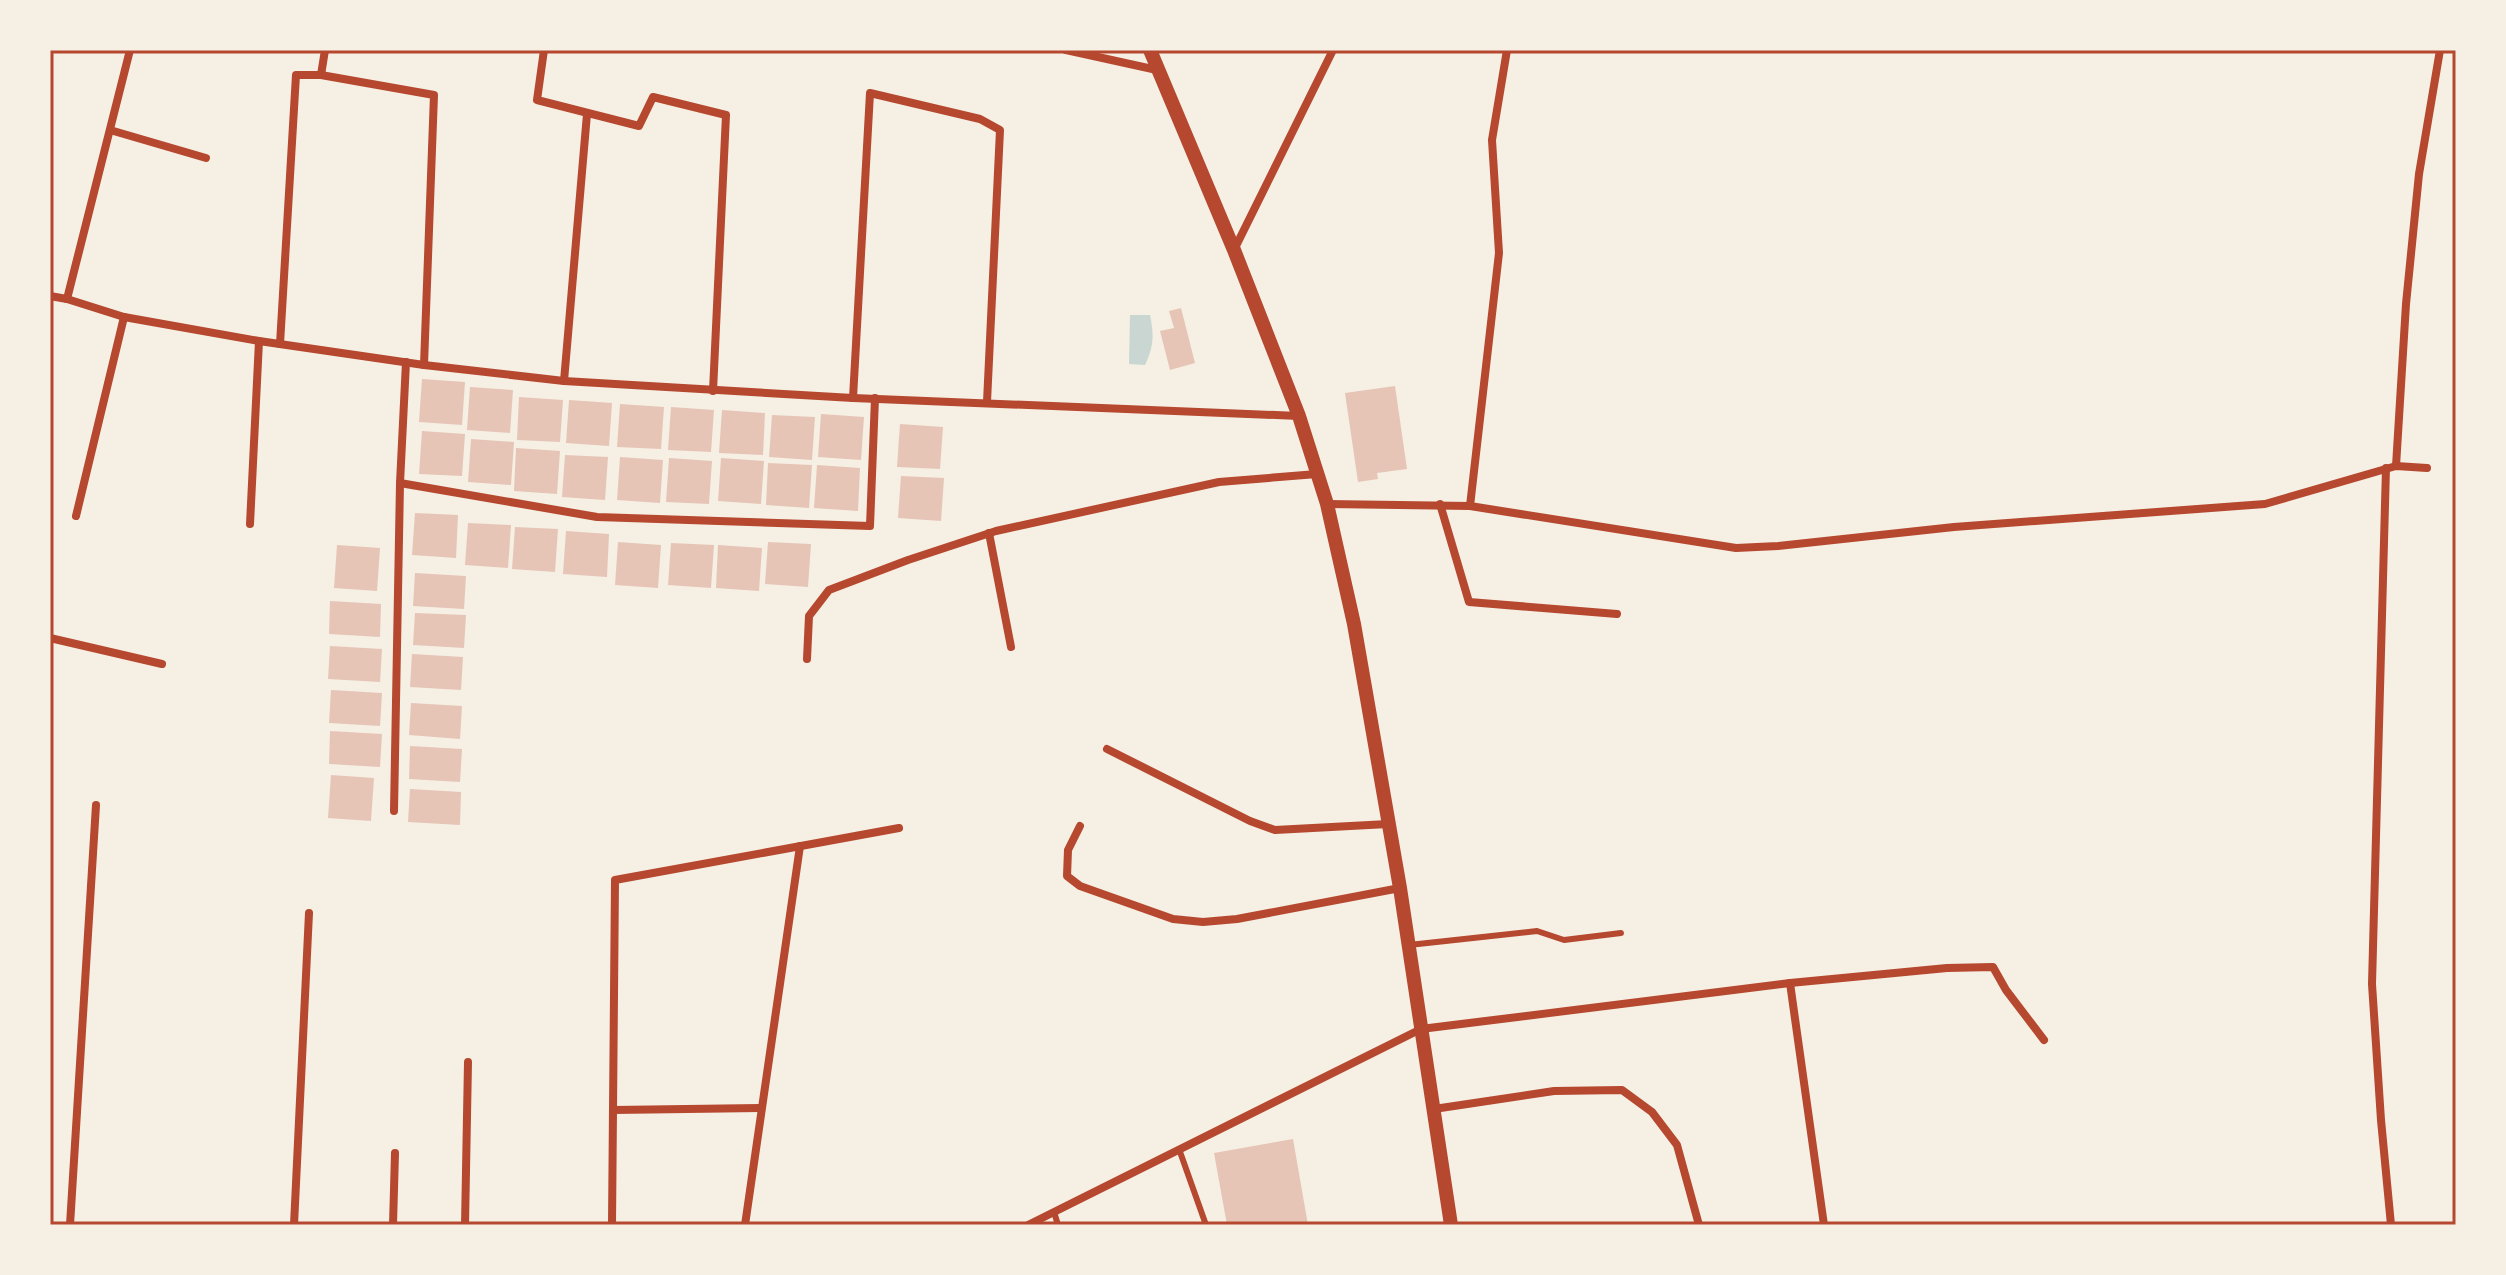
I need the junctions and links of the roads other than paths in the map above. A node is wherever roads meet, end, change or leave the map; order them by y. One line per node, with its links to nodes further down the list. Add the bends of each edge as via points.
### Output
1 (130, 50): 12 (street)
2 (325, 50): 10 (street)
3 (544, 50): 11 (street, via 537,100)
4 (1066, 50): 9 (street)
5 (1150, 50): 9 (street)
6 (1333, 50): 14 (street)
7 (1507, 50): 34 (street, via 1492,140 1499,253)
8 (2440, 50): 28 (street, via 2419,174)
9 (1157, 70): 14 (street)
10 (321, 75): 19 (street, via 296,75); 21 (street, via 434,95)
11 (587, 114): 22 (street); 23 (street, via 639,126 653,97 726,115)
12 (110, 130): 13 (street); 16 (street)
13 (206, 158)
14 (1234, 250): 27 (street)
15 (50, 296): 16 (street)
16 (67, 299): 17 (street)
17 (124, 317): 18 (street); 35 (street)
18 (259, 341): 19 (street); 36 (street)
19 (280, 344): 20 (street)
20 (406, 362): 21 (street); 31 (street)
21 (424, 365): 22 (street)
22 (564, 381): 23 (street)
23 (713, 391): 24 (street)
24 (853, 398): 25 (street); 26 (street, via 870,93 980,119 1000,130)
25 (875, 398): 26 (street); 31 (street, via 870,526 597,517)
26 (987, 402): 27 (street)
27 (1299, 416): 30 (street)
28 (2391, 467): 29 (street); 34 (street, via 2265,504 1736,548); 76 (street, via 2372,984)
29 (2427, 468)
30 (1317, 474): 32 (street); 37 (street, via 1219,482)
31 (400, 483): 45 (street)
32 (1327, 504): 33 (street); 46 (street, via 1354,624)
33 (1440, 504): 34 (street); 38 (street, via 1469,602)
34 (1470, 506)
35 (76, 516)
36 (250, 524)
37 (989, 533): 40 (street); 41 (street, via 829,590 809,616)
38 (1617, 614)
39 (50, 638): 42 (street)
40 (1011, 647)
41 (807, 659)
42 (162, 664)
43 (1107, 749): 46 (street, via 1275,830)
44 (96, 805): 64 (street)
45 (394, 811)
46 (1388, 824): 50 (street)
47 (1080, 826): 50 (street, via 1068,850 1067,876 1080,886 1173,919 1237,919)
48 (899, 828): 49 (street)
49 (800, 846): 58 (street); 60 (street, via 615,880)
50 (1400, 888): 53 (street)
51 (309, 913): 65 (street)
52 (1621, 933): 53 (lane, via 1564,940 1537,931)
53 (1409, 945): 55 (street)
54 (1790, 983): 55 (street); 56 (street, via 1993,967); 75 (street)
55 (1421, 1029): 59 (street); 61 (street)
56 (2044, 1040)
57 (468, 1062): 67 (street)
58 (760, 1108): 60 (street); 69 (street)
59 (1434, 1109): 73 (street); 74 (street, via 1554,1091 1622,1090 1652,1112 1677,1145)
60 (613, 1110): 68 (street)
61 (1179, 1149): 63 (street); 72 (lane)
62 (395, 1153): 66 (street)
63 (1054, 1212): 70 (street); 71 (lane)
64 (70, 1225)
65 (294, 1225)
66 (393, 1225)
67 (465, 1225)
68 (612, 1225)
69 (745, 1225)
70 (1028, 1225)
71 (1058, 1225)
72 (1206, 1225)
73 (1451, 1225)
74 (1699, 1225)
75 (1824, 1225)
76 (2391, 1225)

